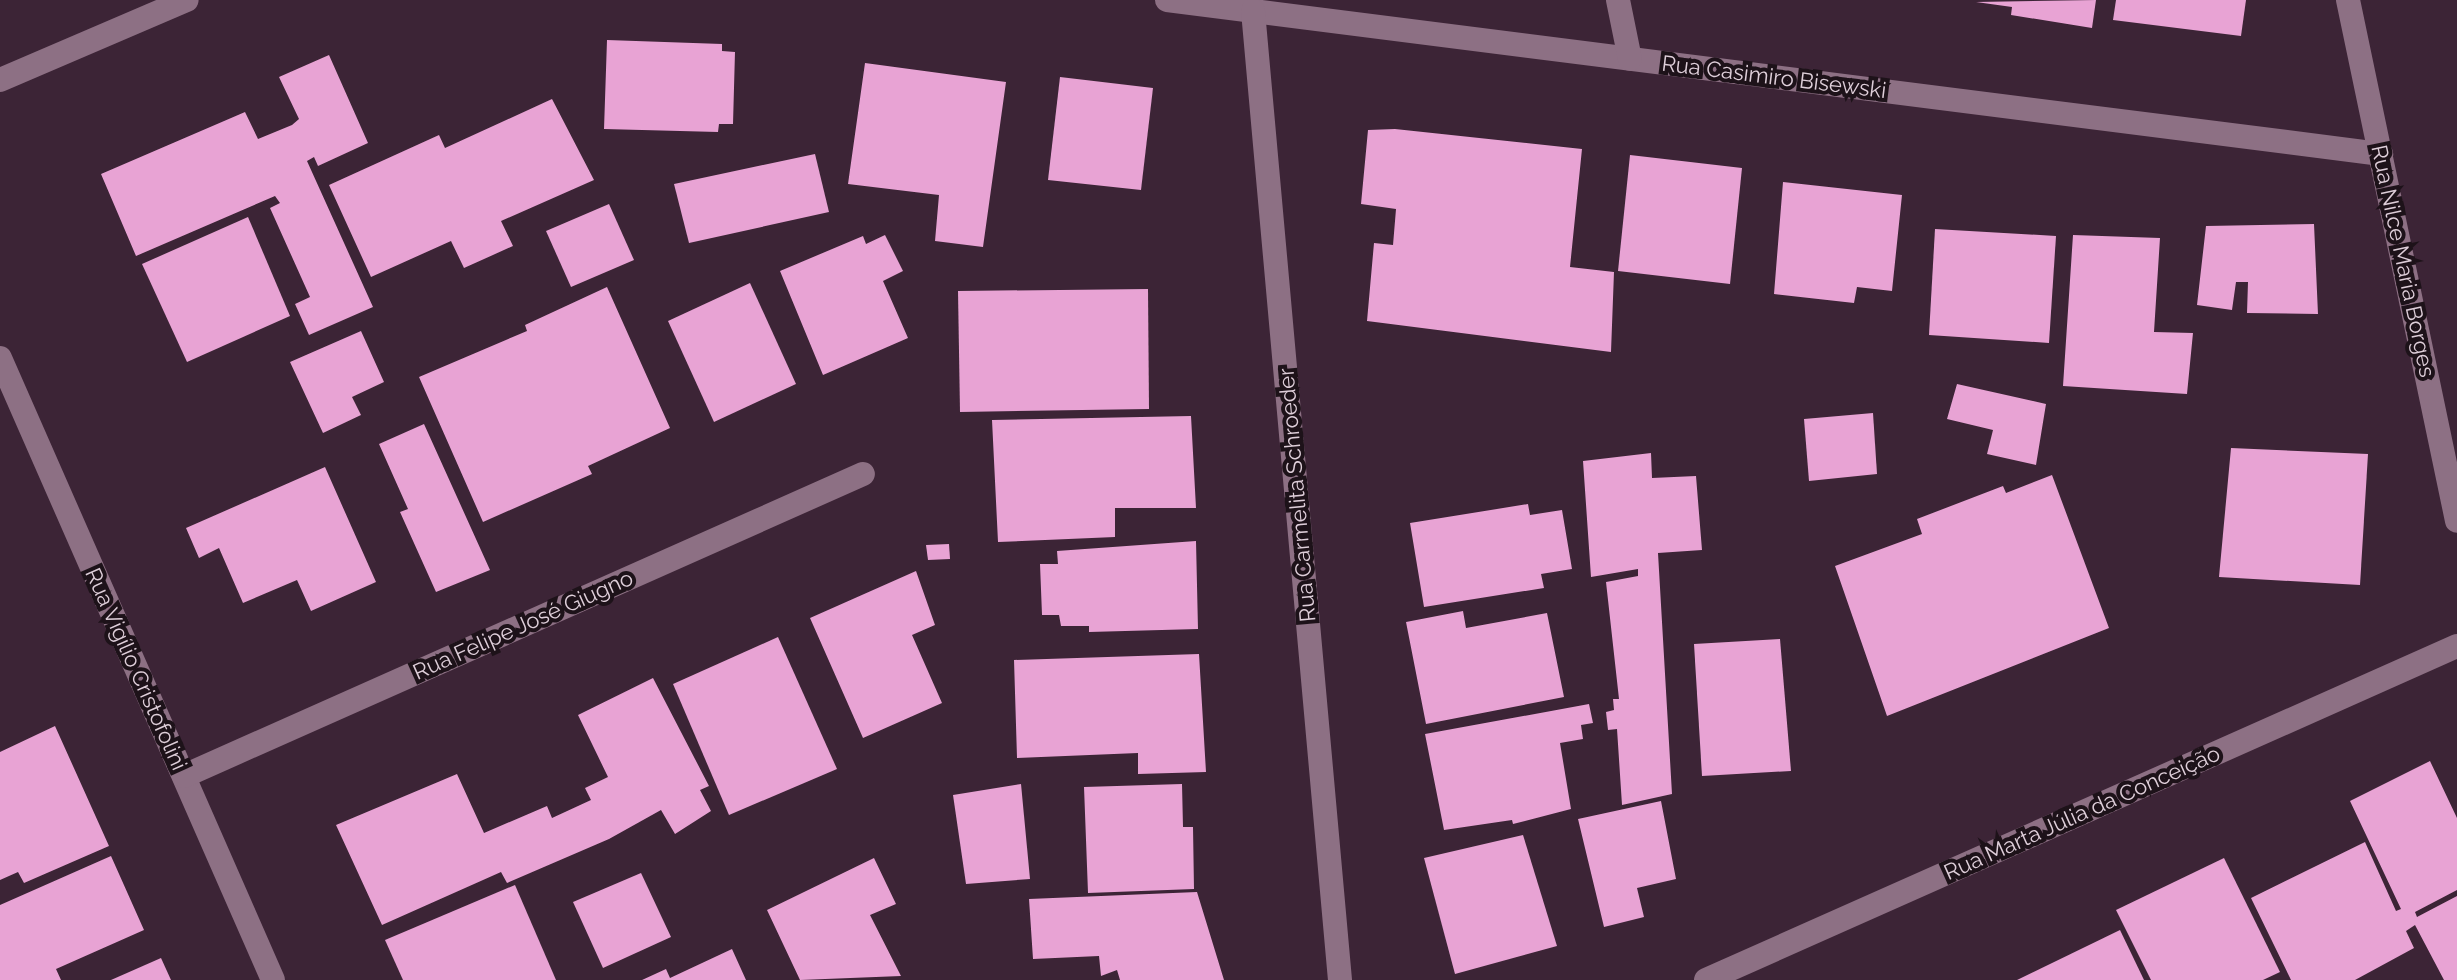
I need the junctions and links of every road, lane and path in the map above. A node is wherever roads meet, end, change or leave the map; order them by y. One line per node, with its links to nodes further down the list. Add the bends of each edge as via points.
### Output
1 (187, 0): 7 (street)
2 (1167, 0): 5 (street, Rua Casimiro Bisewski)
3 (1618, 0): 6 (street)
4 (2348, 0): 8 (street, Rua Nilce Maria Borges)
5 (1253, 11): 6 (street, Rua Casimiro Bisewski); 15 (street, Rua Carmelita Schroeder)
6 (1630, 59): 8 (street, Rua Casimiro Bisewski)
7 (0, 80)
8 (2381, 154): 11 (street, Rua Nilce Maria Borges)
9 (0, 358): 13 (street, Rua Vigílio Cristofolini)
10 (863, 474): 13 (street, Rua Felipe José Giugno)
11 (2457, 521)
12 (2457, 646): 16 (street, Rua Marta Júlia da Conceição)
13 (184, 776): 14 (street, Rua Vigílio Cristofolini)
14 (273, 980)
15 (1340, 980)
16 (1706, 980)

